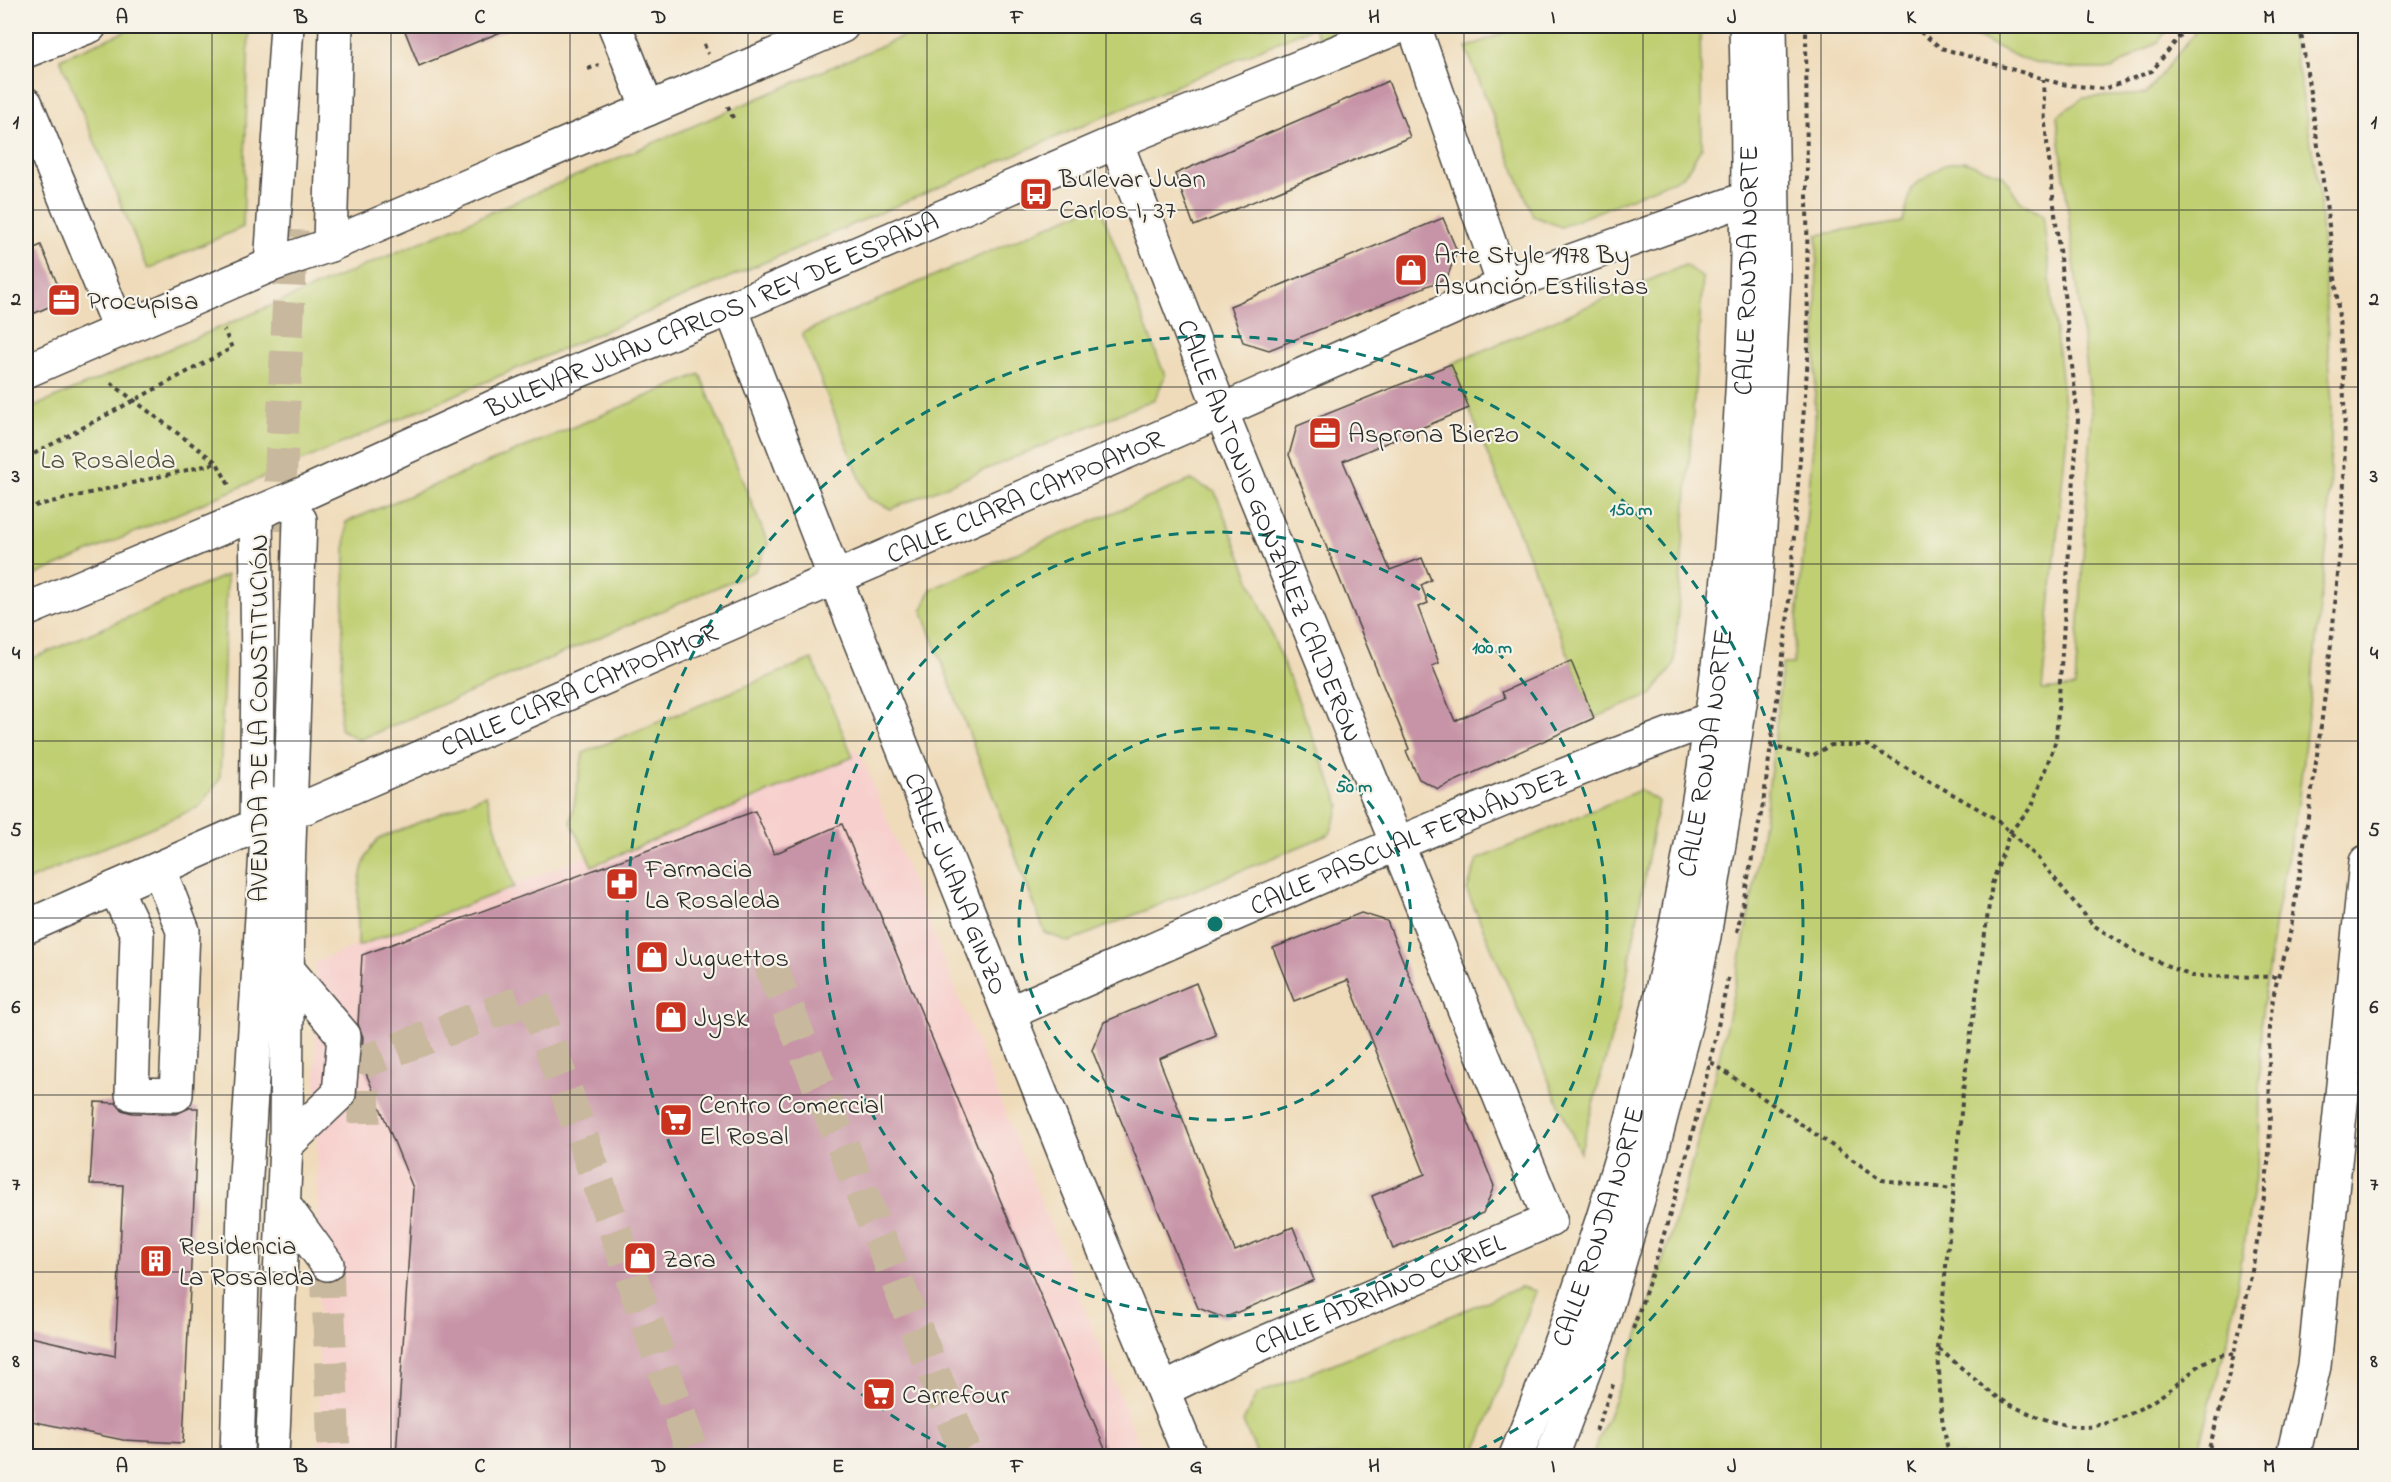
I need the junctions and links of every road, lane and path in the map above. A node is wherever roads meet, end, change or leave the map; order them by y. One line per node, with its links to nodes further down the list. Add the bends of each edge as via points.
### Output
1 (90, 26): 15 (street)
2 (287, 26): 22 (street)
3 (302, 26): 21 (street)
4 (317, 26): 21 (street)
5 (336, 26): 21 (street)
6 (615, 26): 18 (street)
7 (842, 26): 18 (street)
8 (1401, 26): 19 (street, BULEVAR JUAN CARLOS I REY DE ESPAÑA)
9 (1414, 26): 23 (street)
10 (1746, 26): 20 (street, CALLE RONDA NORTE)
11 (1770, 26): 67 (street, CALLE RONDA NORTE, via 1774,276 1764,477 1753,614 1725,813 1686,1021 1651,1155 1598,1334)
12 (1913, 26): 16 (path, via 1941,48)
13 (2188, 26): 16 (path, via 2152,71 2104,89)
14 (2301, 26): 51 (path, via 2328,217 2339,334 2343,500 2331,639 2310,801 2290,935)
15 (26, 51)
16 (2043, 79): 43 (path, via 2078,419 2056,740 2032,806)
17 (26, 104): 25 (street)
18 (648, 109): 21 (street)
19 (1116, 142): 24 (street, BULEVAR JUAN CARLOS I REY DE ESPAÑA); 30 (street, CALLE ANTONIO GONZÁLEZ CALDERÓN)
20 (1748, 198): 23 (street, CALLE CLARA CAMPOAMOR); 39 (street, CALLE RONDA NORTE, via 1738,476 1726,616)
21 (311, 232): 22 (street)
22 (271, 265): 25 (street)
23 (1504, 285): 30 (street, CALLE CLARA CAMPOAMOR)
24 (731, 308): 33 (street, BULEVAR JUAN CARLOS I REY DE ESPAÑA, via 520,395); 37 (street, CALLE JUANA GINZO)
25 (120, 330): 27 (street)
26 (224, 330): 29 (path, via 232,348)
27 (26, 371)
28 (111, 383): 29 (path)
29 (134, 400): 31 (path); 32 (path)
30 (1221, 411): 37 (street, CALLE CLARA CAMPOAMOR); 44 (street, CALLE ANTONIO GONZÁLEZ CALDERÓN)
31 (26, 458)
32 (217, 463): 34 (path); 35 (path)
33 (318, 486): 36 (street, BULEVAR JUAN CARLOS I REY DE ESPAÑA); 41 (street, AVENIDA DE LA CONSTITUCIÓN)
34 (230, 487)
35 (26, 508)
36 (278, 522): 38 (street, BULEVAR JUAN CARLOS I REY DE ESPAÑA); 42 (street, AVENIDA DE LA CONSTITUCIÓN, via 258,667); 48 (street, AVENIDA DE LA CONSTITUCIÓN)
37 (835, 578): 41 (street, CALLE CLARA CAMPOAMOR); 52 (street, CALLE JUANA GINZO)
38 (26, 610)
39 (1711, 719): 44 (street, CALLE PASCUAL FERNÁNDEZ); 58 (street, CALLE RONDA NORTE, via 1696,821 1660,1002 1623,1152)
40 (1770, 746): 43 (path, via 1812,756 1831,745 1867,745 1996,819)
41 (306, 807): 48 (street, AVENIDA DE LA CONSTITUCIÓN)
42 (255, 826): 45 (street); 48 (street, AVENIDA DE LA CONSTITUCIÓN)
43 (2010, 832): 51 (path, via 2036,856 2092,925 2136,952 2191,976); 55 (path, via 1992,884)
44 (1396, 846): 52 (street, CALLE PASCUAL FERNÁNDEZ); 57 (street, CALLE ANTONIO GONZÁLEZ CALDERÓN)
45 (159, 869): 47 (street); 47 (street, via 183,931 176,1095 132,1094 137,934)
46 (2365, 877): 70 (street, via 2314,1366)
47 (115, 888): 49 (street)
48 (274, 919): 50 (street, AVENIDA DE LA CONSTITUCIÓN); 63 (street, AVENIDA DE LA CONSTITUCIÓN, via 244,1208)
49 (26, 927)
50 (288, 970): 54 (street, AVENIDA DE LA CONSTITUCIÓN); 54 (street, via 344,1036 339,1094)
51 (2279, 977): 61 (path, via 2272,1004 2268,1170)
52 (1009, 1013): 62 (street, CALLE JUANA GINZO)
53 (1711, 1062): 55 (path, via 1881,1180)
54 (286, 1145): 56 (street, AVENIDA DE LA CONSTITUCIÓN)
55 (1953, 1190): 60 (path)
56 (284, 1205): 59 (street); 64 (street, AVENIDA DE LA CONSTITUCIÓN)
57 (1550, 1220): 58 (street); 62 (street, CALLE ADRIANO CURIEL, via 1228,1358)
58 (1590, 1252): 66 (street, CALLE RONDA NORTE, via 1546,1384)
59 (327, 1264)
60 (1938, 1348): 61 (path, via 1997,1396 2044,1419 2086,1427 2125,1416 2167,1393 2197,1367 2225,1352); 68 (path, via 1941,1412)
61 (2235, 1355): 69 (path)
62 (1163, 1390): 65 (street, CALLE JUANA GINZO)
63 (237, 1456)
64 (272, 1456)
65 (1190, 1456)
66 (1516, 1456)
67 (1552, 1456)
68 (1949, 1456)
69 (2207, 1456)
70 (2293, 1456)

